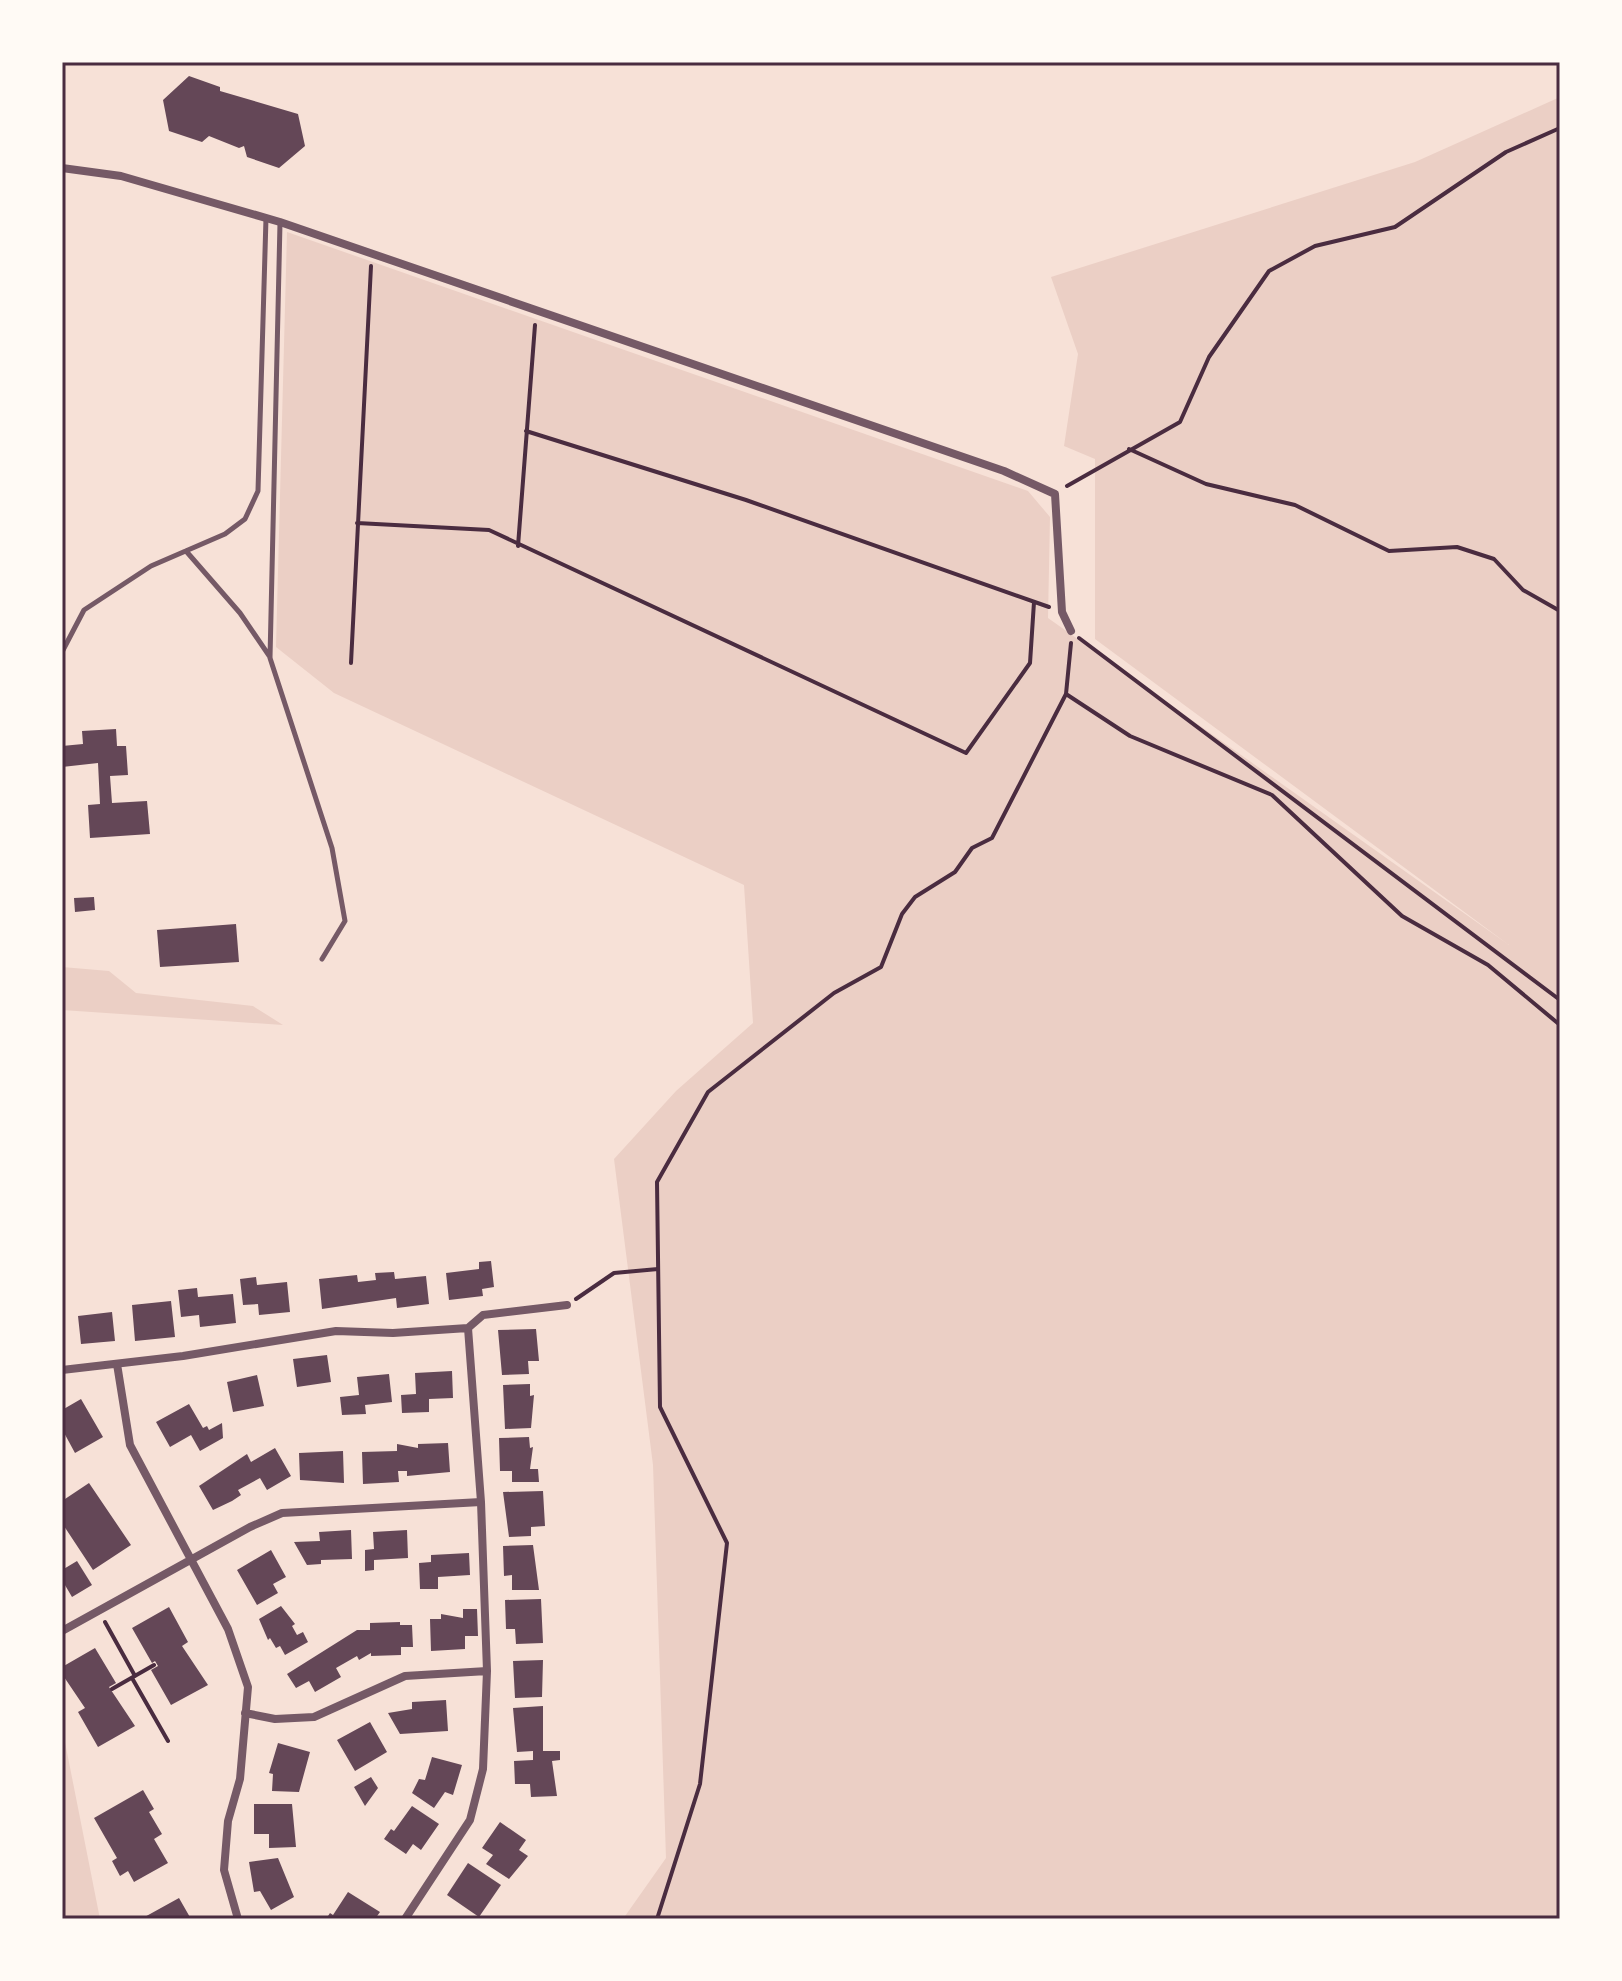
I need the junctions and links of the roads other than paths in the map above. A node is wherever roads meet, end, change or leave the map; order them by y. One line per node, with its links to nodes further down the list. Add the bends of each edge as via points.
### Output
1 (62, 168): 2 (street, via 121,176)
2 (266, 217): 3 (street); 4 (lane, via 258,491 245,519)
3 (280, 222): 5 (street, via 1004,471 1055,494 1062,612); 7 (lane)
4 (186, 551): 6 (lane, via 151,566 84,610); 7 (lane, via 240,613)
5 (1071, 631)
6 (62, 652)
7 (270, 658): 8 (lane, via 332,848 345,921)
8 (322, 959)
9 (567, 1305): 10 (street, via 483,1315)
10 (468, 1328): 11 (street, via 336,1331); 13 (street)
11 (117, 1364): 12 (street); 14 (street, via 130,1445)
12 (62, 1370)
13 (481, 1502): 14 (street, via 282,1513); 16 (street)
14 (190, 1560): 15 (street); 17 (street, via 228,1629 248,1687)
15 (62, 1631)
16 (487, 1671): 17 (street, via 405,1676 314,1717 275,1719); 19 (street, via 483,1769 470,1820)
17 (245, 1713): 18 (street, via 224,1870)
18 (238, 1919)
19 (405, 1919)

